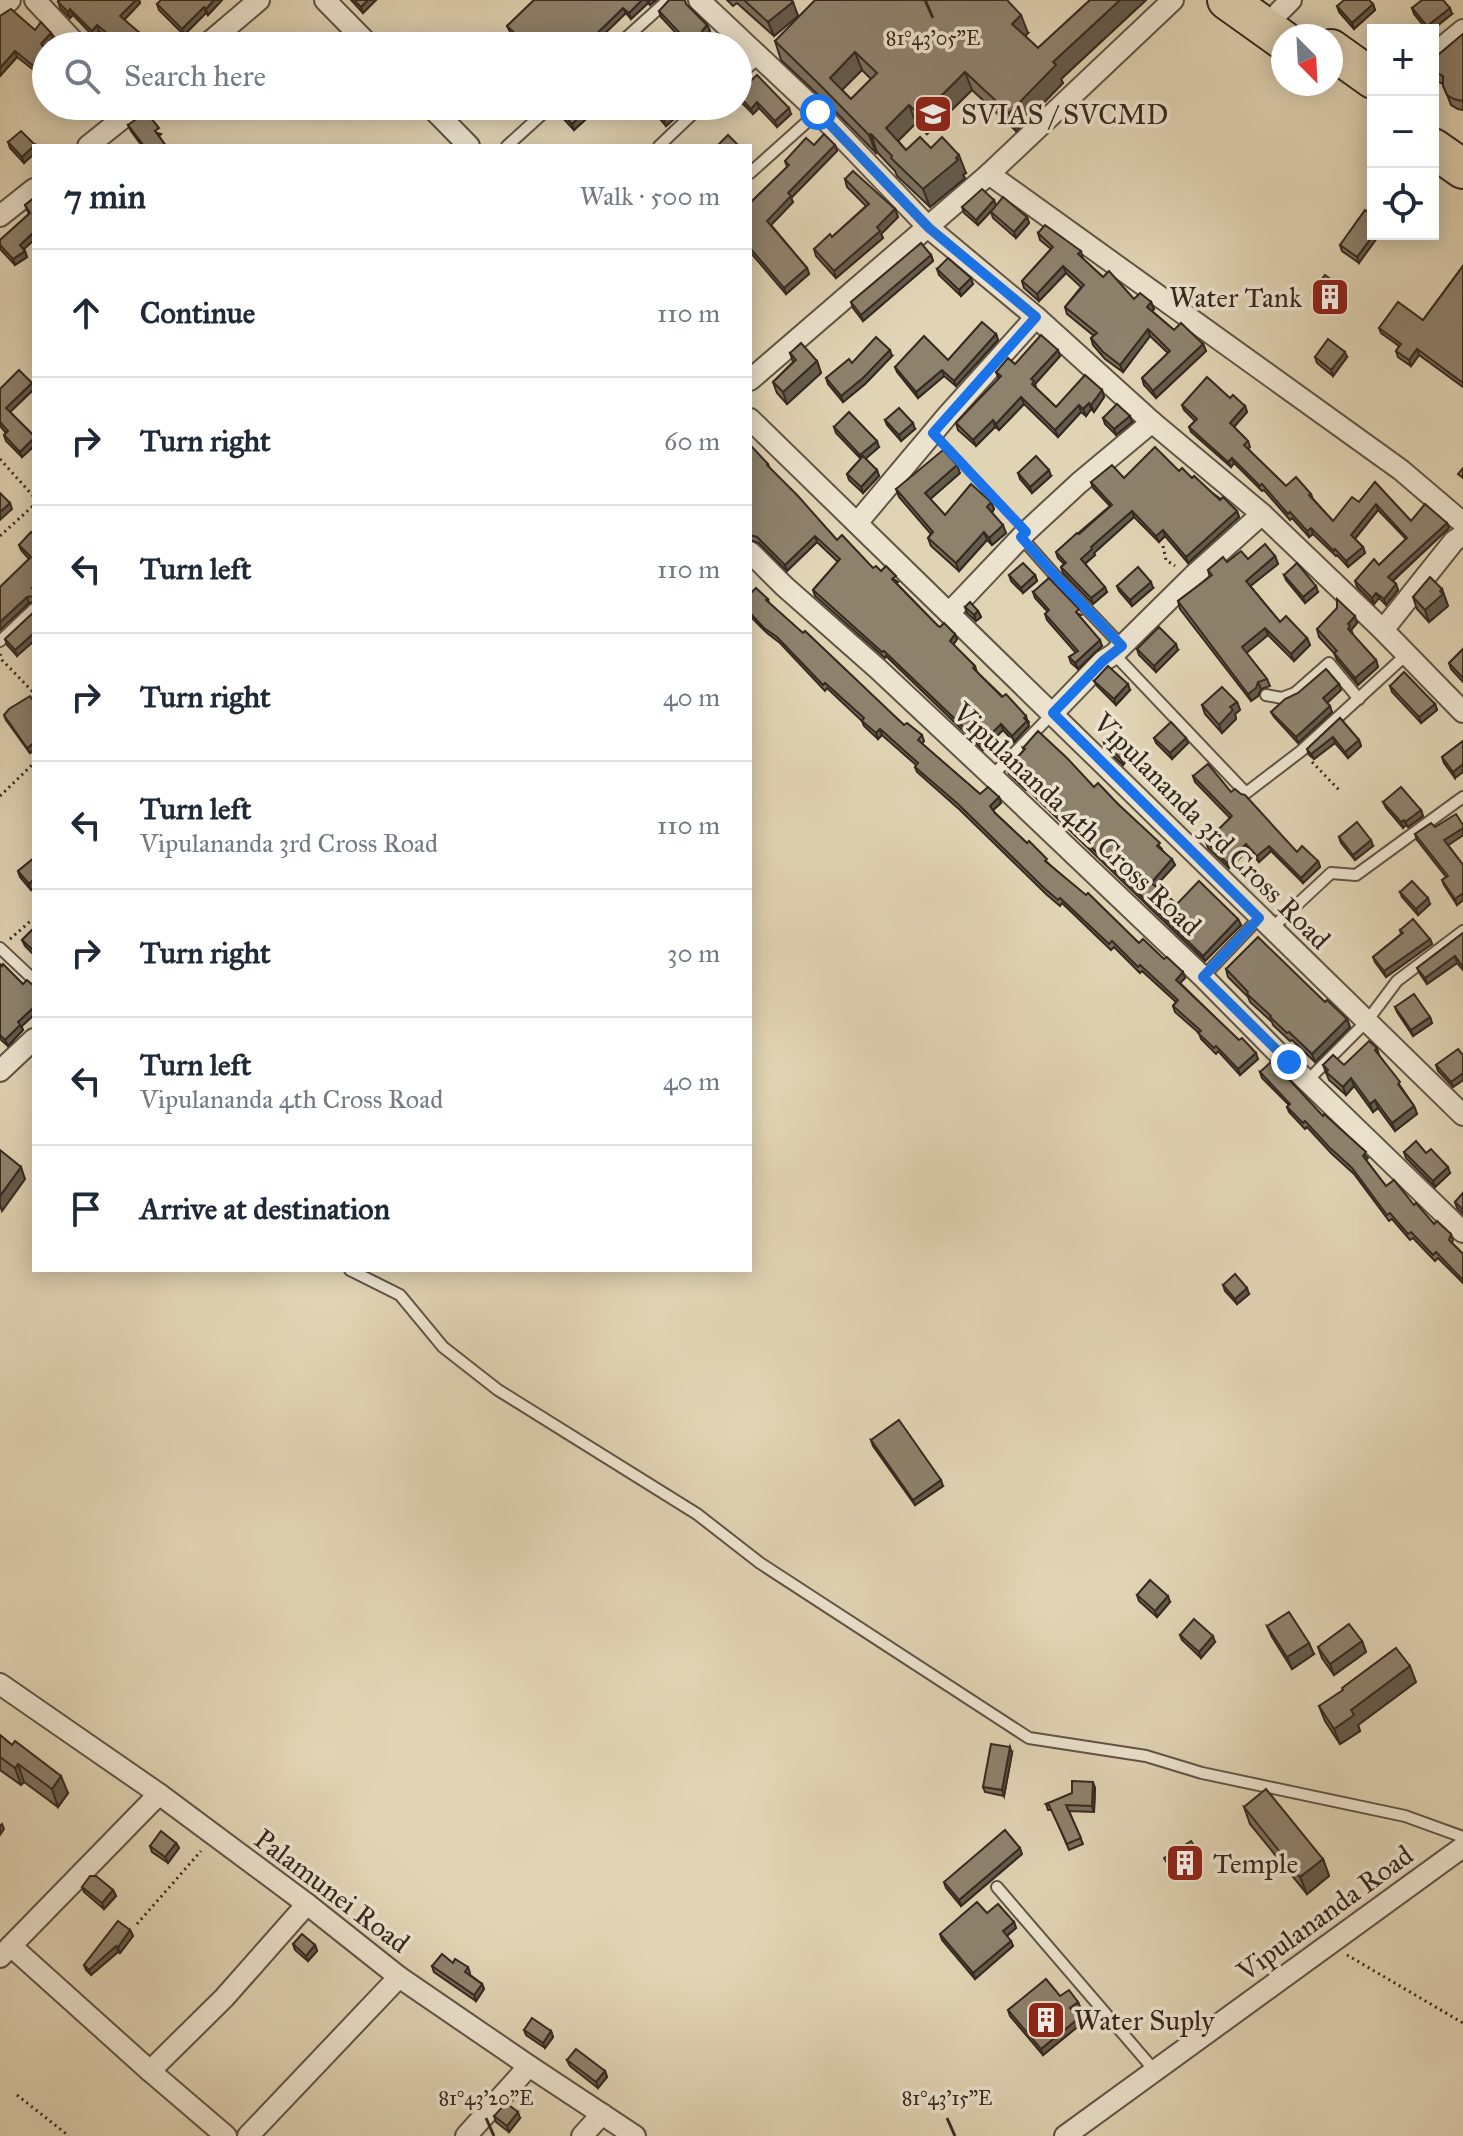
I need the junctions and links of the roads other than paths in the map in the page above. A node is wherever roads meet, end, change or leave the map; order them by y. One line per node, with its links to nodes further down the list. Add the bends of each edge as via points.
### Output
1 (10, 0): 9 (street)
2 (35, 0): 12 (street)
3 (325, 0): 14 (street)
4 (668, 0): 15 (lane)
5 (699, 0): 16 (street)
6 (1173, 0): 39 (street)
7 (1227, 0): 10 (highway)
8 (249, 2): 13 (street)
9 (0, 10)
10 (1279, 13)
11 (1463, 30): 18 (street)
12 (65, 32)
13 (219, 32)
14 (356, 32)
15 (633, 32)
16 (733, 32)
17 (752, 50): 19 (street)
18 (1439, 50)
19 (760, 57): 21 (lane); 25 (street)
20 (1343, 58): 22 (highway)
21 (752, 64)
22 (1367, 75)
23 (1343, 84): 24 (highway)
24 (1367, 101)
25 (818, 112): 38 (lane); 42 (street)
26 (119, 120): 32 (street)
27 (444, 120): 33 (street)
28 (536, 120): 34 (lane)
29 (686, 120): 35 (lane)
30 (1439, 125): 31 (highway)
31 (1463, 142)
32 (90, 144)
33 (467, 144)
34 (509, 144)
35 (661, 144)
36 (1439, 152): 37 (highway)
37 (1463, 169)
38 (752, 171)
39 (989, 174): 42 (street); 49 (street, via 1401,470)
40 (32, 190): 41 (street)
41 (4, 205)
42 (929, 228): 43 (street); 44 (street)
43 (1036, 317): 46 (street); 48 (street)
44 (752, 378)
45 (752, 421): 48 (street, Vipulananda 3rd Cross Road)
46 (1152, 422): 47 (street); 50 (street)
47 (1262, 514): 55 (street); 57 (street)
48 (857, 523): 54 (street, Vipulananda 3rd Cross Road)
49 (1463, 523)
50 (1024, 534): 54 (street); 57 (lane)
51 (1463, 535): 55 (street)
52 (752, 554): 63 (street, Vipulananda 4th Cross Road)
53 (32, 611): 56 (lane)
54 (949, 613): 62 (street, Vipulananda 3rd Cross Road)
55 (1383, 630): 58 (street)
56 (0, 641)
57 (1118, 650): 60 (lane, via 1246,793); 62 (street)
58 (1407, 654): 60 (lane); 61 (street)
59 (1266, 695): 60 (lane, via 1282,698 1295,693 1329,663)
60 (1359, 699)
61 (1463, 712)
62 (1053, 713): 63 (lane); 65 (street, Vipulananda 3rd Cross Road)
63 (992, 776): 68 (street, Vipulananda 4th Cross Road)
64 (1463, 797): 65 (lane, via 1356,875 1331,873)
65 (1265, 924): 68 (lane); 70 (street, Vipulananda 3rd Cross Road)
66 (1463, 931): 70 (lane, via 1397,981)
67 (0, 948): 69 (lane)
68 (1203, 977): 73 (street, Vipulananda 4th Cross Road)
69 (32, 978)
70 (1367, 1021): 73 (lane); 74 (street, Vipulananda 3rd Cross Road)
71 (32, 1041): 72 (street)
72 (0, 1071)
73 (1308, 1080): 75 (street, Vipulananda 4th Cross Road)
74 (1462, 1113)
75 (1463, 1232)
76 (354, 1272): 79 (lane, via 400,1295 443,1347 498,1390 697,1514 760,1563 1029,1738 1146,1756 1405,1816)
77 (0, 1684): 78 (street, Palamunei Road)
78 (159, 1794): 82 (street, Palamunei Road); 83 (street)
79 (1463, 1837)
80 (1463, 1847): 87 (street, Vipulananda Road)
81 (997, 1887): 87 (lane)
82 (307, 1904): 84 (street, Palamunei Road); 86 (street)
83 (5, 1951): 86 (street)
84 (399, 1977): 85 (street, Palamunei Road); 90 (street)
85 (529, 2066): 88 (street, Palamunei Road); 91 (street)
86 (150, 2071): 89 (street)
87 (1155, 2071): 94 (street, Vipulananda Road)
88 (602, 2114): 92 (street); 93 (street, Palamunei Road)
89 (226, 2136)
90 (248, 2136)
91 (466, 2136)
92 (582, 2136)
93 (635, 2136)
94 (1065, 2136)

